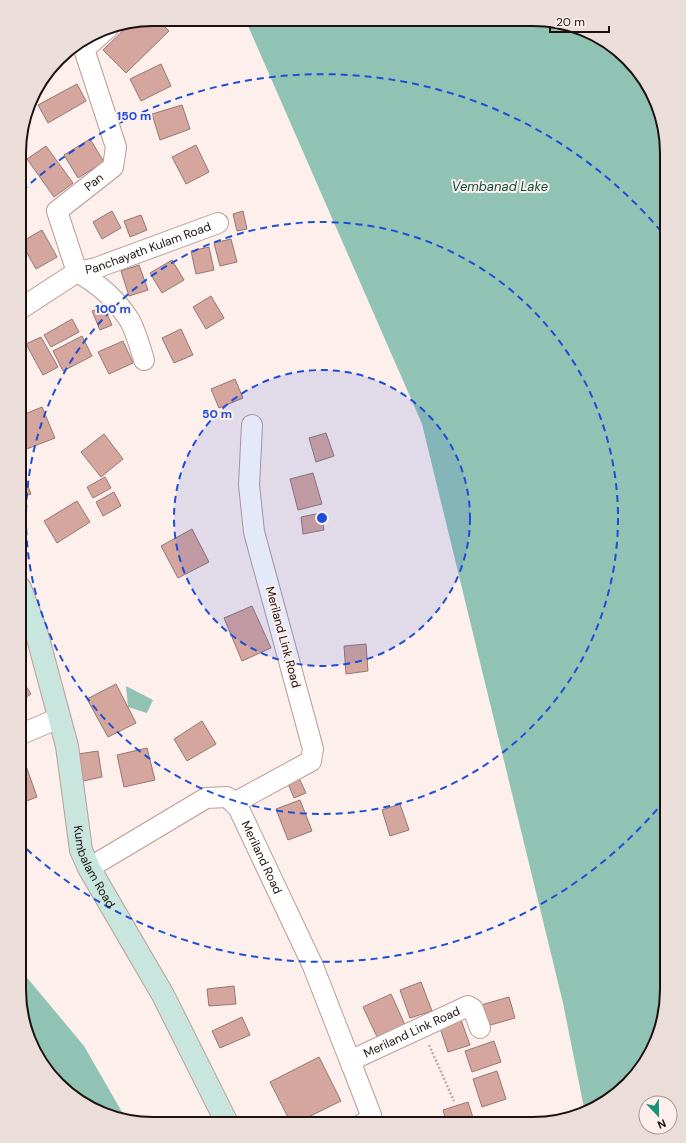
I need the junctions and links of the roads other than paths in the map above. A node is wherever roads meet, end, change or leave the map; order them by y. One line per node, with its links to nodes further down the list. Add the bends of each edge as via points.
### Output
1 (95, 40): 3 (street, Pan, via 84,50 116,147 113,167 57,211)
2 (218, 223): 3 (street, Panchayath Kulam Road, via 96,268)
3 (78, 272): 4 (street); 5 (street, via 93,281 114,300 130,322)
4 (26, 305)
5 (144, 360)
6 (252, 425): 10 (street, Meriland Link Road, via 249,485 254,532 313,749 311,761)
7 (26, 604): 8 (main road, Kumbalam Road, via 36,631)
8 (59, 718): 9 (street); 11 (main road, Kumbalam Road, via 67,746 81,850)
9 (26, 732)
10 (234, 803): 11 (street, via 227,796 206,798); 13 (street, Meriland Road, via 314,966)
11 (89, 868): 14 (main road, Kumbalam Road, via 163,995)
12 (480, 1028): 13 (street, Meriland Link Road, via 473,1009 468,1006 356,1058)
13 (352, 1066): 15 (street, Meriland Link Road, via 371,1115)
14 (224, 1117)
15 (370, 1117)

